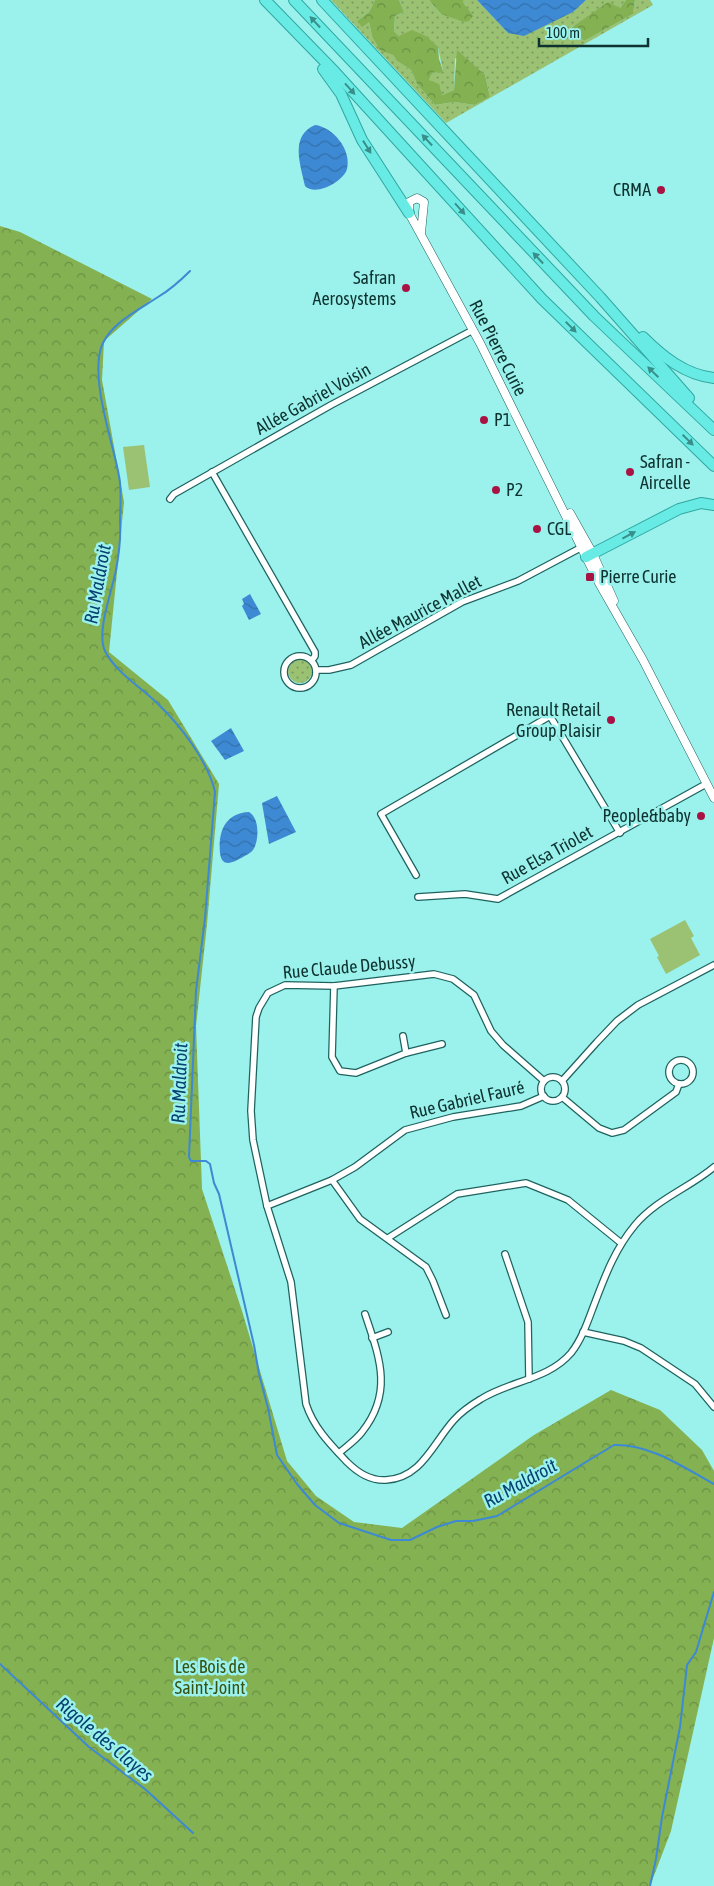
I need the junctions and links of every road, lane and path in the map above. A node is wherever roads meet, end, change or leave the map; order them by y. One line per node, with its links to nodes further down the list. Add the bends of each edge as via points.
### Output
1 (266, 0): 4 (highway)
2 (294, 0): 11 (highway, one-way to 2, via 594,316)
3 (323, 1): 7 (highway)
4 (308, 45): 5 (highway, one-way to 5, via 313,58 341,94 362,140); 12 (highway, one-way to 12, via 542,298)
5 (409, 213): 6 (street, Rue Pierre Curie); 6 (street, via 409,202 413,199 424,202)
6 (421, 233): 8 (street, Rue Pierre Curie)
7 (600, 297): 9 (highway, via 668,360 683,369); 10 (highway)
8 (473, 330): 13 (street, Allée Gabriel Voisin); 16 (street, Rue Pierre Curie)
9 (714, 378)
10 (714, 423)
11 (714, 430)
12 (714, 466)
13 (212, 472): 14 (street, Allée Gabriel Voisin); 17 (street, via 315,652)
14 (170, 499)
15 (714, 505): 16 (highway, one-way to 15, via 679,509 700,503)
16 (587, 551): 18 (street, Allée Maurice Mallet, via 462,602 350,665); 19 (street, Rue Pierre Curie, via 599,583)
17 (312, 660): 18 (street); 18 (street, via 303,656 291,658 285,668 286,679 297,687 306,686 314,680)
18 (316, 670)
19 (706, 784): 20 (street, Rue Pierre Curie); 21 (street, Rue Elsa Triolet)
20 (714, 798)
21 (620, 832): 22 (street, via 550,716 381,814); 23 (street, Rue Elsa Triolet, via 498,899 465,894)
22 (416, 875)
23 (418, 897)
24 (714, 965): 30 (street, via 638,1005 610,1028)
25 (334, 986): 28 (street, via 332,1057 340,1070 356,1073); 29 (street, Rue Claude Debussy, via 434,974 453,979 474,995 491,1030 503,1045); 36 (street, Rue Claude Debussy, via 285,985 268,993 258,1008 253,1140)
26 (403, 1036): 28 (street)
27 (442, 1044): 28 (street)
28 (406, 1053)
29 (544, 1081): 30 (street, via 551,1077); 32 (street, via 541,1090)
30 (562, 1082): 33 (street, via 565,1091)
31 (679, 1084): 31 (street, via 690,1080 693,1072 684,1060 676,1061 669,1070 670,1077); 33 (street, via 676,1092 624,1130 612,1133 599,1128)
32 (544, 1096): 33 (street, via 553,1101); 35 (street, Rue Gabriel Fauré, via 521,1106 453,1117 406,1130 355,1168)
33 (562, 1097)
34 (713, 1170): 38 (street, Rue Claude Debussy, via 658,1203)
35 (332, 1180): 36 (street, Rue Gabriel Fauré); 37 (street, via 360,1219)
36 (267, 1206): 47 (street, Rue Claude Debussy, via 291,1282 306,1404 319,1431)
37 (388, 1238): 38 (street, via 457,1194 526,1183 568,1200); 41 (street, via 426,1268)
38 (621, 1242): 43 (street, Rue Claude Debussy)
39 (505, 1254): 45 (street, via 528,1322)
40 (365, 1314): 44 (street)
41 (446, 1315)
42 (388, 1332): 44 (street)
43 (583, 1332): 45 (street, Rue Claude Debussy, via 570,1353 556,1367); 46 (street, via 641,1348 695,1384)
44 (372, 1338): 47 (street, via 379,1356 381,1392 362,1432)
45 (529, 1379): 47 (street, Rue Claude Debussy, via 484,1397 461,1412 418,1468 398,1479 378,1480 357,1472)
46 (714, 1407)
47 (339, 1453)

